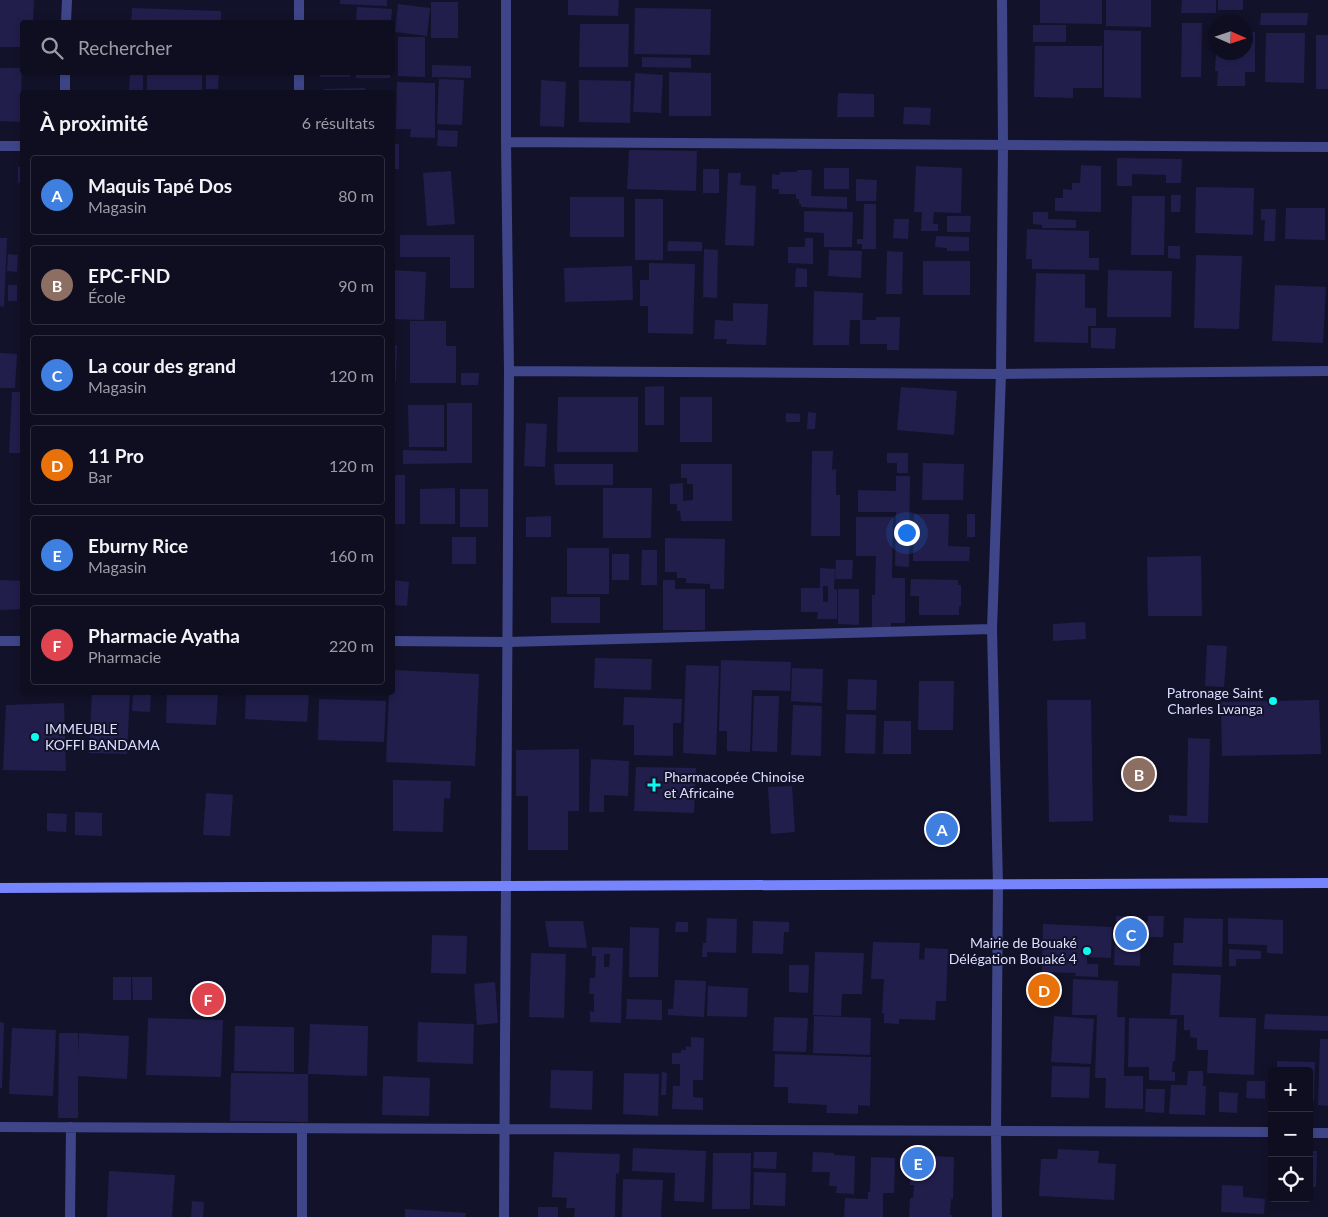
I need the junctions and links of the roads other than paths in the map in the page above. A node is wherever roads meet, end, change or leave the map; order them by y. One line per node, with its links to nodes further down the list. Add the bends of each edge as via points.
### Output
1 (67, 0): 5 (street)
2 (299, 0): 6 (street)
3 (506, 0): 11 (street)
4 (1002, 0): 12 (street)
5 (66, 20)
6 (299, 20)
7 (65, 75): 9 (street)
8 (299, 75): 10 (street)
9 (65, 90)
10 (299, 90)
11 (506, 142): 12 (street); 16 (street)
12 (1003, 145): 15 (street); 18 (street)
13 (0, 146): 14 (street)
14 (20, 146)
15 (1328, 147)
16 (509, 371): 18 (street); 23 (street)
17 (1328, 371): 18 (street)
18 (1001, 374): 19 (street)
19 (992, 629): 23 (street); 25 (street)
20 (0, 641): 21 (street)
21 (20, 641)
22 (395, 641): 23 (street)
23 (507, 642): 26 (street)
24 (1328, 883): 25 (street)
25 (998, 885): 26 (street); 32 (street)
26 (506, 887): 27 (street); 31 (street)
27 (0, 888)
28 (0, 1127): 29 (street)
29 (71, 1127): 30 (street); 36 (street)
30 (302, 1128): 31 (street); 37 (street)
31 (504, 1129): 32 (street); 38 (street)
32 (996, 1131): 33 (street); 39 (street)
33 (1268, 1132)
34 (1313, 1133): 35 (street)
35 (1328, 1133)
36 (70, 1217)
37 (302, 1217)
38 (504, 1217)
39 (997, 1217)

